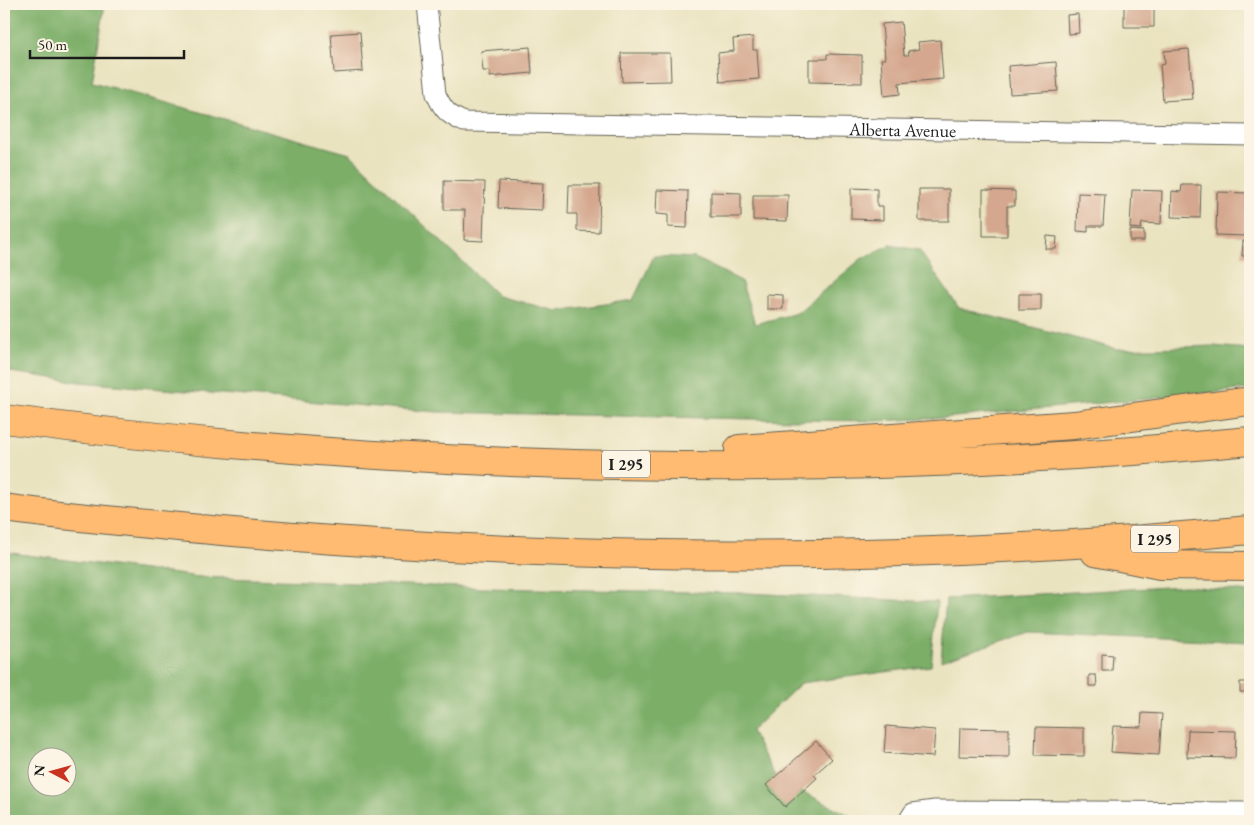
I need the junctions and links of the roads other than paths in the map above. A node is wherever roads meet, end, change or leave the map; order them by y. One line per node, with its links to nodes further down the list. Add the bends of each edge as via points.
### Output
1 (427, 4): 2 (street, Alberta Avenue, via 436,94 441,107 464,122)
2 (1250, 135)
3 (1250, 401): 6 (highway, via 1074,425)
4 (4, 418): 6 (highway, I 295, via 247,445)
5 (1250, 441): 6 (highway, I 295, via 1138,451 876,464)
6 (547, 463)
7 (4, 508): 9 (highway, I 295, via 132,523 393,545 619,554 860,553)
8 (1250, 530): 9 (highway, I 295)
9 (1059, 544): 10 (highway, via 1160,565)
10 (1250, 566)
11 (1250, 812): 12 (street, via 935,810 913,813)
12 (908, 821)

